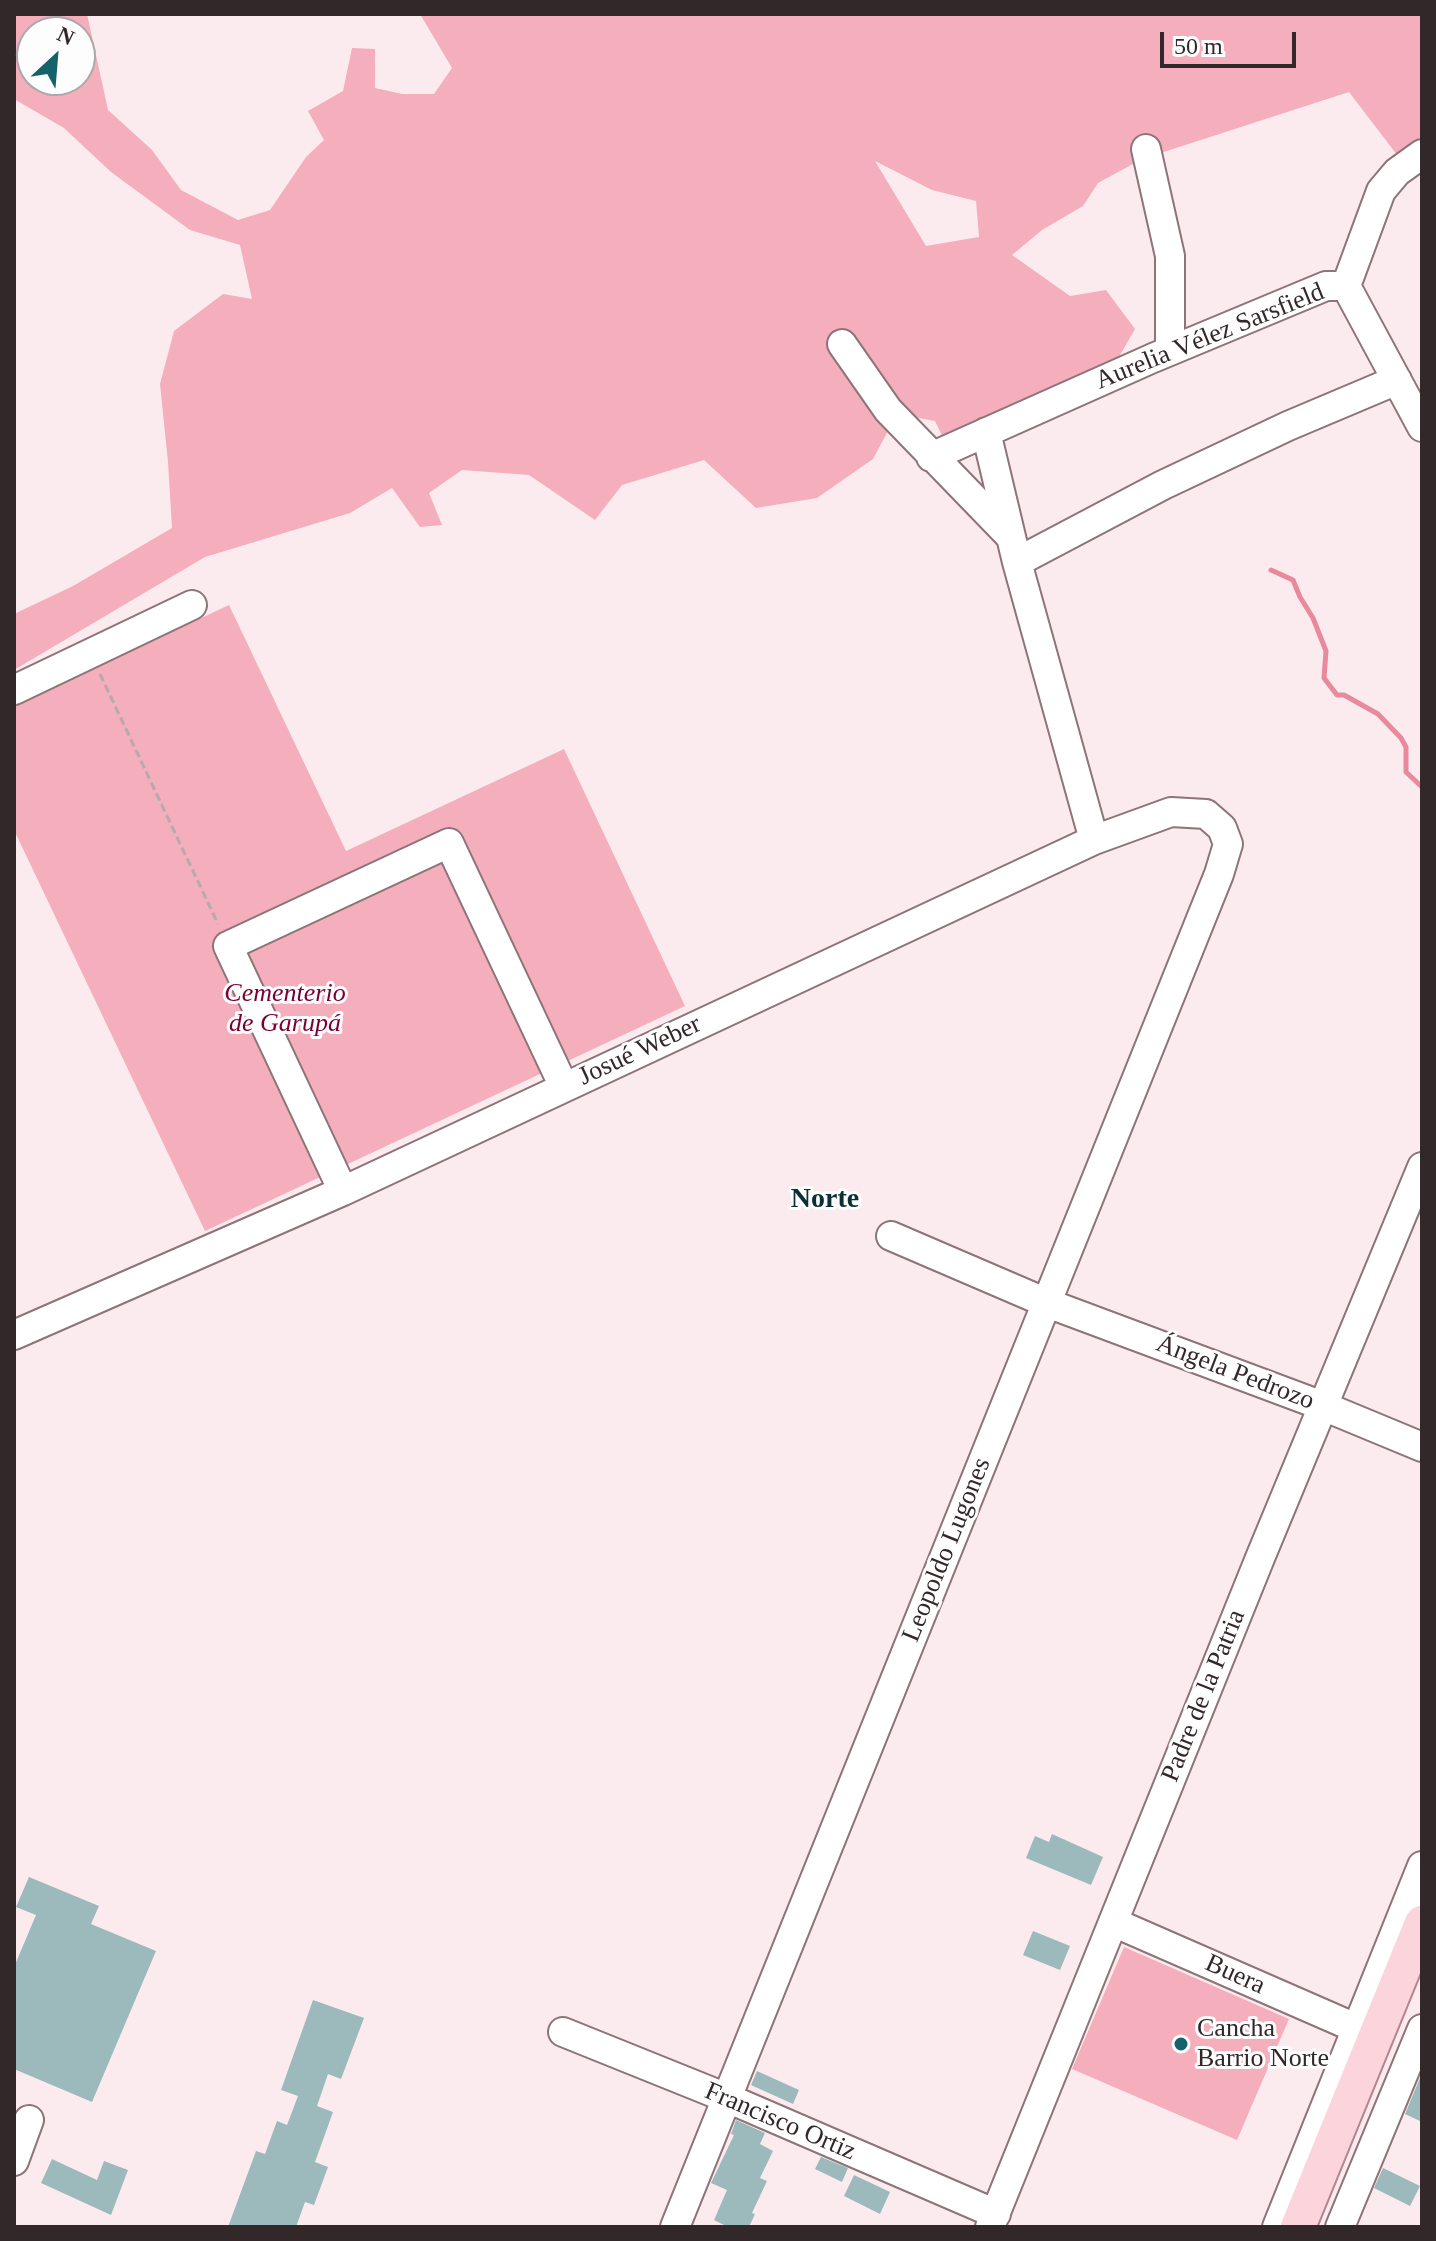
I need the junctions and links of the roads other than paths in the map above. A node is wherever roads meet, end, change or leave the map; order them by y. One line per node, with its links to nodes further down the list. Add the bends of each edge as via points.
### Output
1 (1146, 149): 5 (street, via 1170,256)
2 (1422, 154): 3 (street, Aurelia Vélez Sarsfield, via 1381,191)
3 (1346, 286): 5 (street, Aurelia Vélez Sarsfield, via 1326,286); 6 (street)
4 (842, 344): 9 (street, via 888,410)
5 (1170, 350): 8 (street, Aurelia Vélez Sarsfield)
6 (1397, 380): 7 (street); 10 (street)
7 (1422, 427)
8 (986, 432): 9 (street, Aurelia Vélez Sarsfield); 10 (street)
9 (931, 457): 10 (street)
10 (1014, 549): 13 (street)
11 (192, 605): 12 (street)
12 (14, 690)
13 (1094, 840): 14 (street, Josué Weber, via 1171,812 1206,814 1222,828 1228,844); 15 (street, Josué Weber)
14 (1219, 874): 19 (street, Leopoldo Lugones)
15 (564, 1087): 17 (street, Josué Weber); 17 (street, via 449,843 228,946)
16 (1422, 1167): 21 (street, Padre de la Patria)
17 (343, 1191): 20 (street, Josué Weber)
18 (891, 1236): 19 (street, Ángela Pedrozo)
19 (1047, 1303): 21 (street, Ángela Pedrozo); 30 (street, Leopoldo Lugones)
20 (14, 1335)
21 (1323, 1406): 22 (street, Ángela Pedrozo); 24 (street, Padre de la Patria)
22 (1422, 1447)
23 (1422, 1866): 27 (street)
24 (1113, 1922): 27 (street, Buera); 33 (street, Padre de la Patria)
25 (1422, 1923): 36 (main road)
26 (1422, 1980): 37 (main road)
27 (1358, 2029): 35 (street)
28 (1422, 2029): 38 (street)
29 (563, 2032): 30 (street, Francisco Ortiz)
30 (727, 2098): 33 (street, Francisco Ortiz); 34 (street, Leopoldo Lugones)
31 (29, 2120): 32 (street)
32 (14, 2161)
33 (993, 2220)
34 (675, 2227)
35 (1277, 2227)
36 (1298, 2227)
37 (1319, 2227)
38 (1340, 2227)

